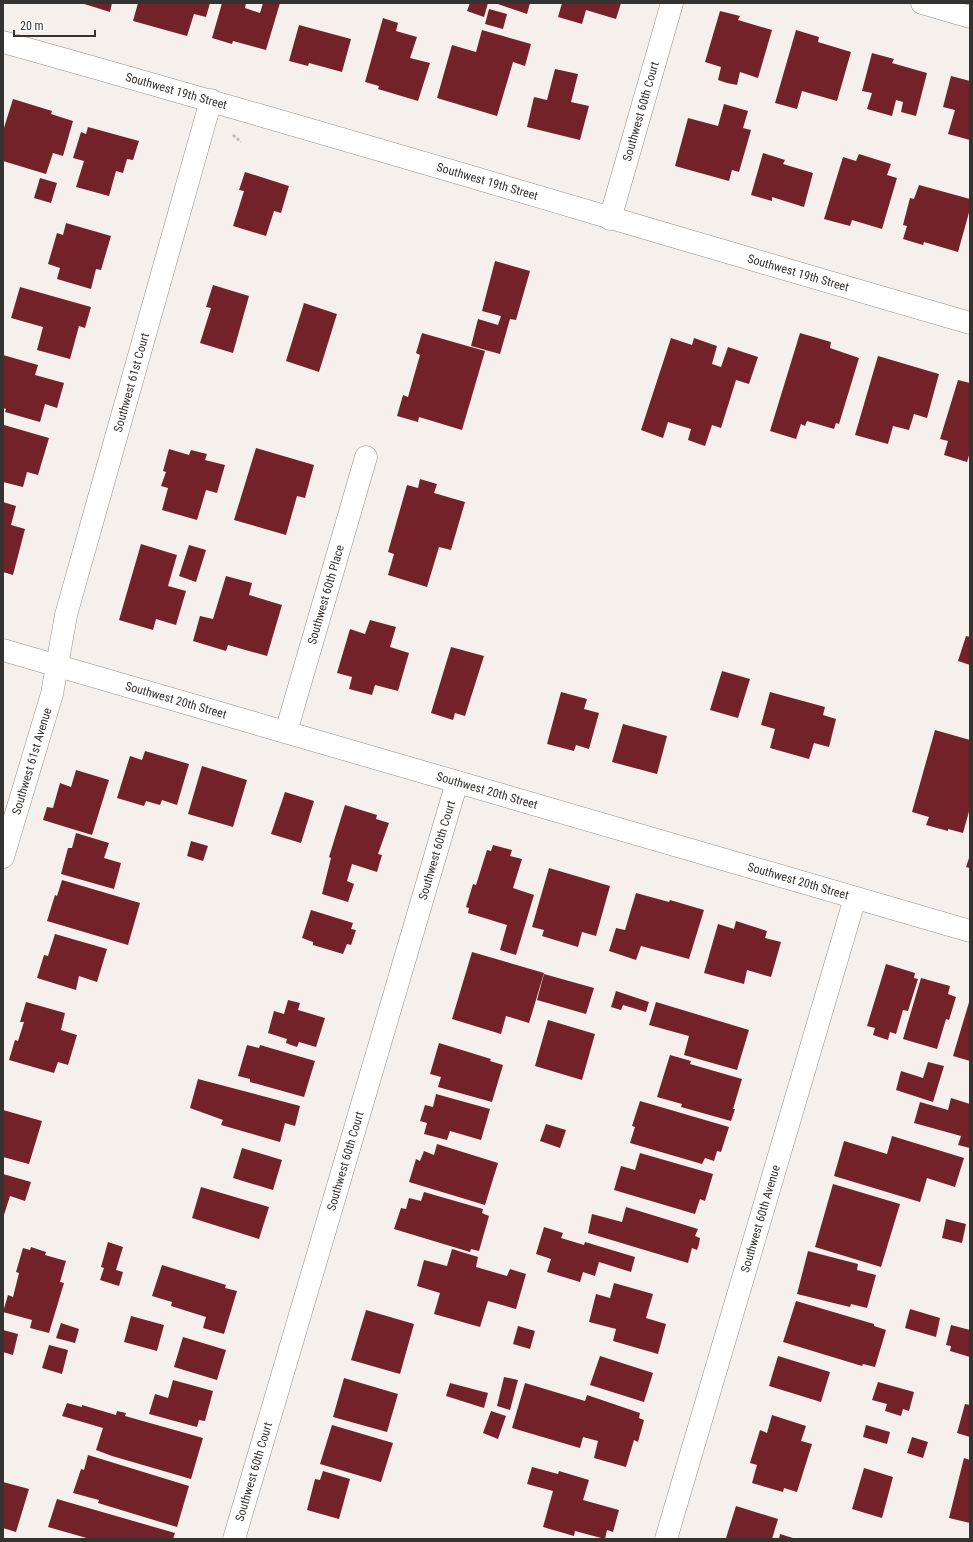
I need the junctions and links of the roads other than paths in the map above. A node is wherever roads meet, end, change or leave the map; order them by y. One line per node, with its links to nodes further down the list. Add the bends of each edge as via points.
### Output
1 (672, 3): 6 (street, Southwest 60th Court)
2 (922, 3): 3 (street)
3 (970, 17)
4 (3, 42): 5 (street, Southwest 19th Street)
5 (211, 100): 6 (street, Southwest 19th Street); 10 (street, Southwest 61st Court, via 66,615)
6 (610, 219): 7 (street, Southwest 19th Street)
7 (970, 323)
8 (366, 457): 11 (street, Southwest 60th Place)
9 (3, 650): 10 (street, Southwest 20th Street)
10 (57, 666): 11 (street, Southwest 20th Street); 13 (street, Southwest 61st Avenue, via 52,694)
11 (286, 732): 12 (street, Southwest 20th Street)
12 (457, 782): 14 (street, Southwest 20th Street); 16 (street, Southwest 60th Court)
13 (3, 856)
14 (855, 898): 15 (street, Southwest 20th Street); 17 (street, Southwest 60th Avenue)
15 (970, 931)
16 (234, 1539)
17 (666, 1539)

